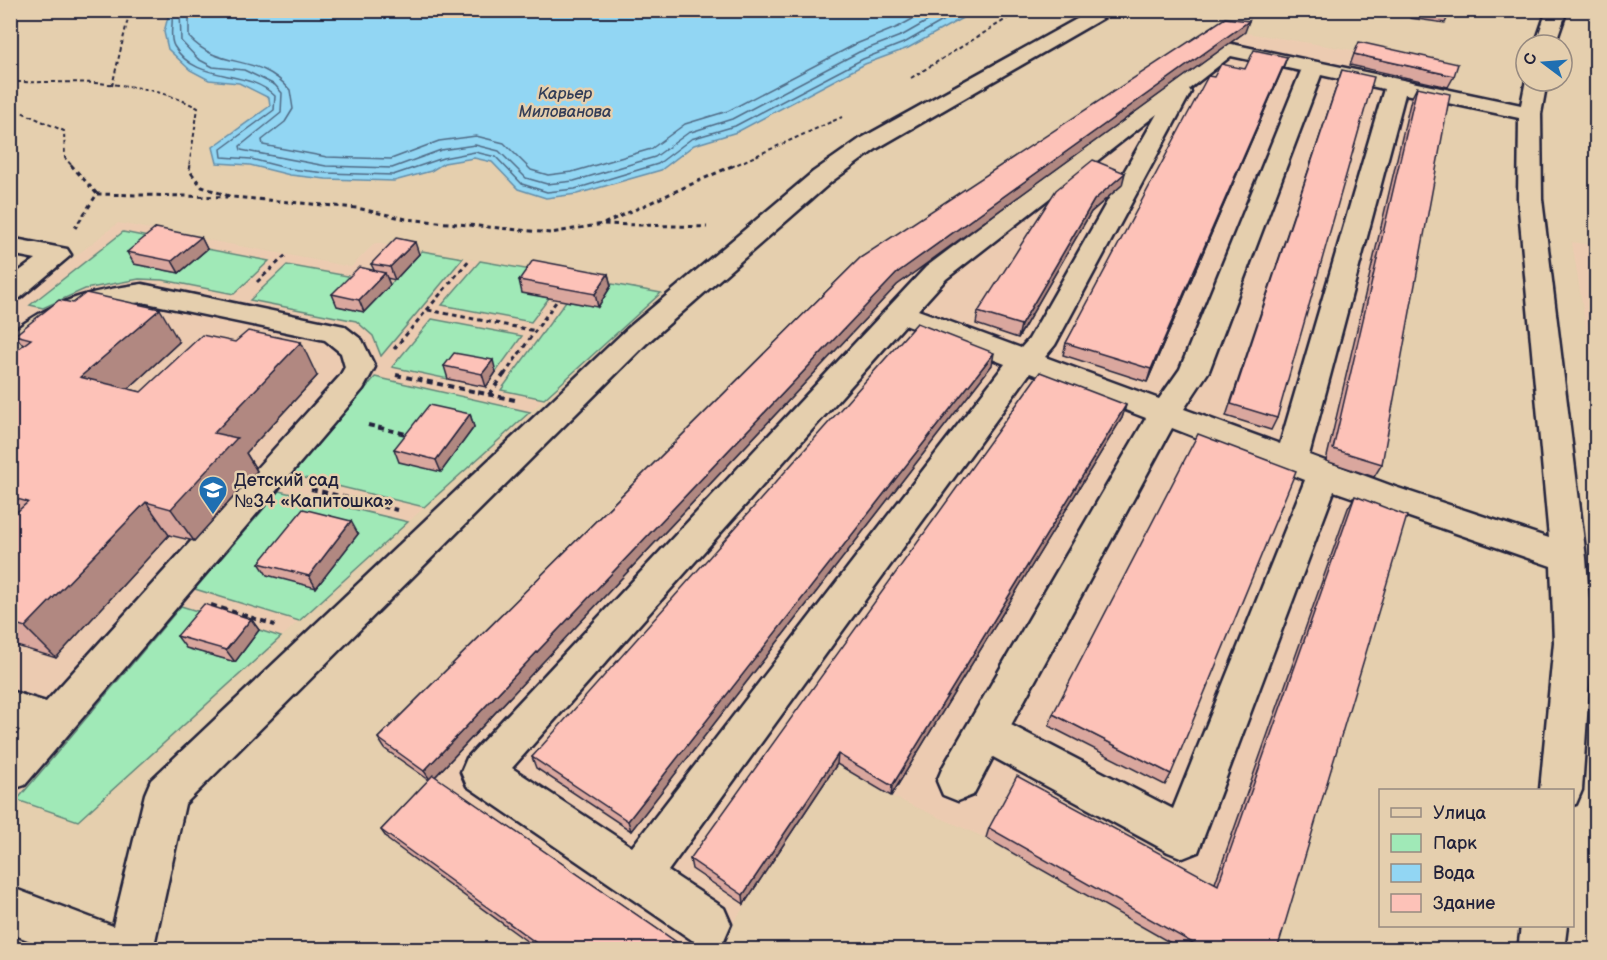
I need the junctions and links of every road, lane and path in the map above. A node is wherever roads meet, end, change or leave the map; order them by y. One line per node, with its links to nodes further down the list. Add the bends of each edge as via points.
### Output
1 (130, 10): 10 (path)
2 (1021, 10): 8 (path)
3 (1108, 10): 18 (street, via 868,144)
4 (1557, 10): 5 (street)
5 (1549, 33)
6 (1313, 68): 7 (street, via 1227,49); 11 (street); 34 (street, via 1194,371)
7 (1187, 80): 26 (street, via 936,273); 29 (street, via 1040,345)
8 (905, 81)
9 (10, 82): 10 (path)
10 (112, 86): 17 (path, via 181,97 198,108 189,170 202,187)
11 (1396, 86): 14 (street); 36 (street)
12 (1534, 93): 14 (street)
13 (10, 107): 16 (path, via 64,131 65,158)
14 (1530, 114): 39 (street, via 1530,199)
15 (845, 115): 19 (path)
16 (97, 194): 17 (path); 21 (path)
17 (232, 197): 19 (path, via 357,208 406,219 551,233)
18 (770, 222): 19 (path, via 679,228); 55 (street, via 637,336 166,794)
19 (603, 224)
20 (10, 246): 21 (street)
21 (58, 255): 23 (street)
22 (470, 260): 25 (path)
23 (10, 292)
24 (558, 299): 27 (path)
25 (428, 310): 27 (path); 30 (path)
26 (900, 313): 29 (street); 50 (street, via 482,772)
27 (536, 331): 31 (path)
28 (10, 350): 30 (street, via 68,309 92,300 142,293 334,333 351,343)
29 (1025, 360): 34 (street); 50 (street)
30 (368, 369): 31 (path); 33 (street)
31 (489, 395): 32 (path)
32 (518, 401)
33 (323, 414): 35 (path); 37 (street)
34 (1166, 414): 36 (street); 46 (street)
35 (419, 437)
36 (1307, 467): 39 (street, via 1446,519); 46 (street, via 1183,837)
37 (267, 478): 38 (path); 40 (street)
38 (404, 512)
39 (1568, 558): 42 (street)
40 (167, 592): 41 (path); 45 (street)
41 (278, 626)
42 (1572, 642): 43 (street); 49 (street)
43 (1596, 670)
44 (10, 709): 45 (street)
45 (53, 722): 47 (street)
46 (986, 732): 48 (street)
47 (10, 771)
48 (958, 782)
49 (1561, 789)
50 (637, 877): 52 (street)
51 (10, 910): 54 (street)
52 (708, 924)
53 (1544, 927): 56 (street)
54 (114, 950)
55 (130, 950)
56 (1541, 950)

